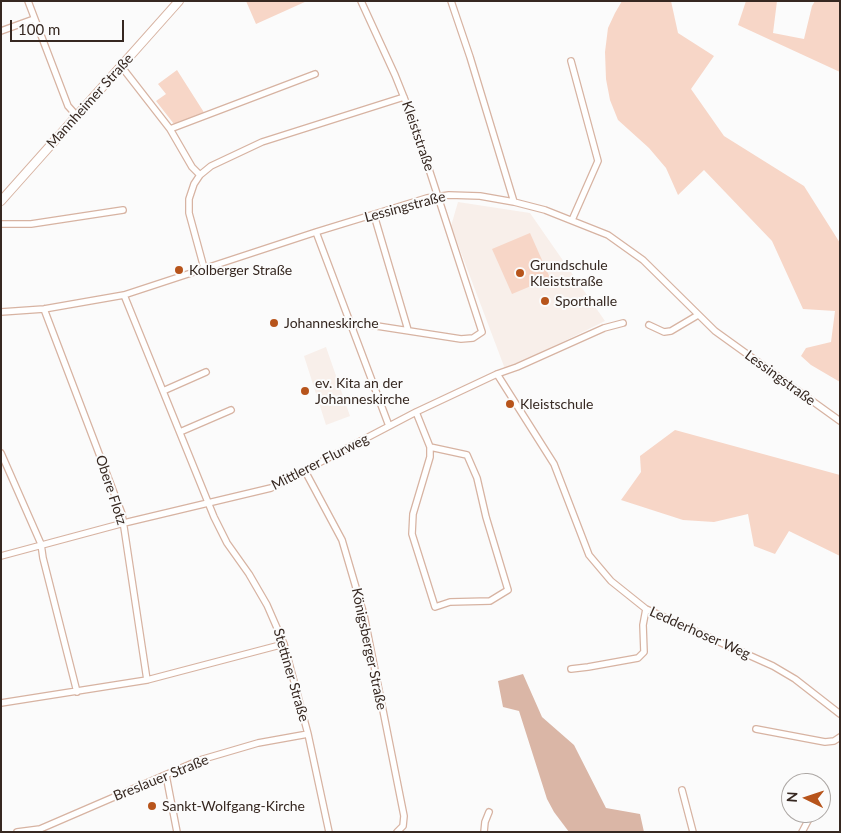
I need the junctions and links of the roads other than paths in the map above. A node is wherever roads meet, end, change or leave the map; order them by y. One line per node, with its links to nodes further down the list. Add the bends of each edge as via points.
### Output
1 (28, 1): 5 (street)
2 (179, 1): 8 (street, Mannheimer Straße)
3 (361, 1): 10 (street, Kleiststraße)
4 (451, 1): 16 (street)
5 (34, 19): 6 (street); 11 (street, via 68,106)
6 (1, 31)
7 (571, 61): 19 (street, via 598,161)
8 (122, 66): 11 (street, Mannheimer Straße); 12 (street)
9 (315, 74): 12 (street)
10 (404, 97): 13 (street, via 262,142 211,166); 14 (street, Kleiststraße)
11 (77, 116): 15 (street, Mannheimer Straße)
12 (170, 128): 13 (street)
13 (200, 175): 22 (street, via 189,199 189,213)
14 (437, 196): 16 (street, Lessingstraße, via 473,196); 18 (street, Lessingstraße); 30 (street, Kleiststraße, via 482,332 473,338 461,339)
15 (1, 200)
16 (514, 202): 19 (street, Lessingstraße)
17 (123, 210): 20 (street, via 31,224)
18 (374, 215): 21 (street, Lessingstraße); 30 (street)
19 (572, 220): 26 (street, Lessingstraße, via 608,235 643,260)
20 (1, 224)
21 (316, 232): 22 (street, Lessingstraße); 28 (street)
22 (204, 268): 23 (street, Lessingstraße)
23 (124, 295): 24 (street, Lessingstraße); 33 (street)
24 (44, 309): 25 (street, Lessingstraße); 43 (street, Obere Flotz)
25 (1, 312)
26 (698, 315): 29 (street, via 671,331 664,332); 36 (street, Lessingstraße)
27 (623, 322): 32 (street, Mittlerer Flurweg)
28 (351, 324): 30 (street); 37 (street)
29 (648, 325)
30 (408, 330)
31 (206, 372): 33 (street)
32 (497, 374): 35 (street, Mittlerer Flurweg); 46 (street, Ledderhoser Weg, via 554,464 590,555 611,580)
33 (163, 391): 38 (street)
34 (231, 410): 38 (street)
35 (416, 412): 37 (street, Mittlerer Flurweg); 39 (street)
36 (840, 421)
37 (389, 426): 41 (street, Mittlerer Flurweg)
38 (180, 432): 42 (street)
39 (430, 447): 39 (street, via 467,455 477,478 508,590 490,601 450,602 435,607 412,534 413,514 429,462)
40 (1, 453): 44 (street)
41 (305, 472): 42 (street, Mittlerer Flurweg, via 271,488); 63 (street, Königsberger Straße, via 342,540 364,615 404,816 403,826)
42 (209, 504): 43 (street, Mittlerer Flurweg); 47 (street, Stettiner Straße, via 227,543 267,604)
43 (124, 523): 44 (street, Mittlerer Flurweg); 49 (street, Obere Flotz)
44 (41, 544): 45 (street, Mittlerer Flurweg); 50 (street)
45 (1, 556)
46 (646, 609): 48 (street, via 644,652 638,658); 52 (street, Ledderhoser Weg, via 772,666 795,679)
47 (284, 644): 49 (street); 54 (street, Stettiner Straße)
48 (571, 669)
49 (147, 680): 50 (street)
50 (77, 692): 51 (street)
51 (1, 703)
52 (840, 714)
53 (756, 728): 55 (street, via 825,742)
54 (308, 734): 56 (street, Breslauer Straße, via 258,743 200,760); 62 (street, Stettiner Straße)
55 (840, 737)
56 (166, 775): 59 (street, Breslauer Straße); 61 (street)
57 (682, 790): 65 (street)
58 (489, 812): 64 (street)
59 (40, 830): 60 (street, Breslauer Straße)
60 (17, 832)
61 (177, 832)
62 (329, 832)
63 (397, 832)
64 (484, 832)
65 (693, 832)

